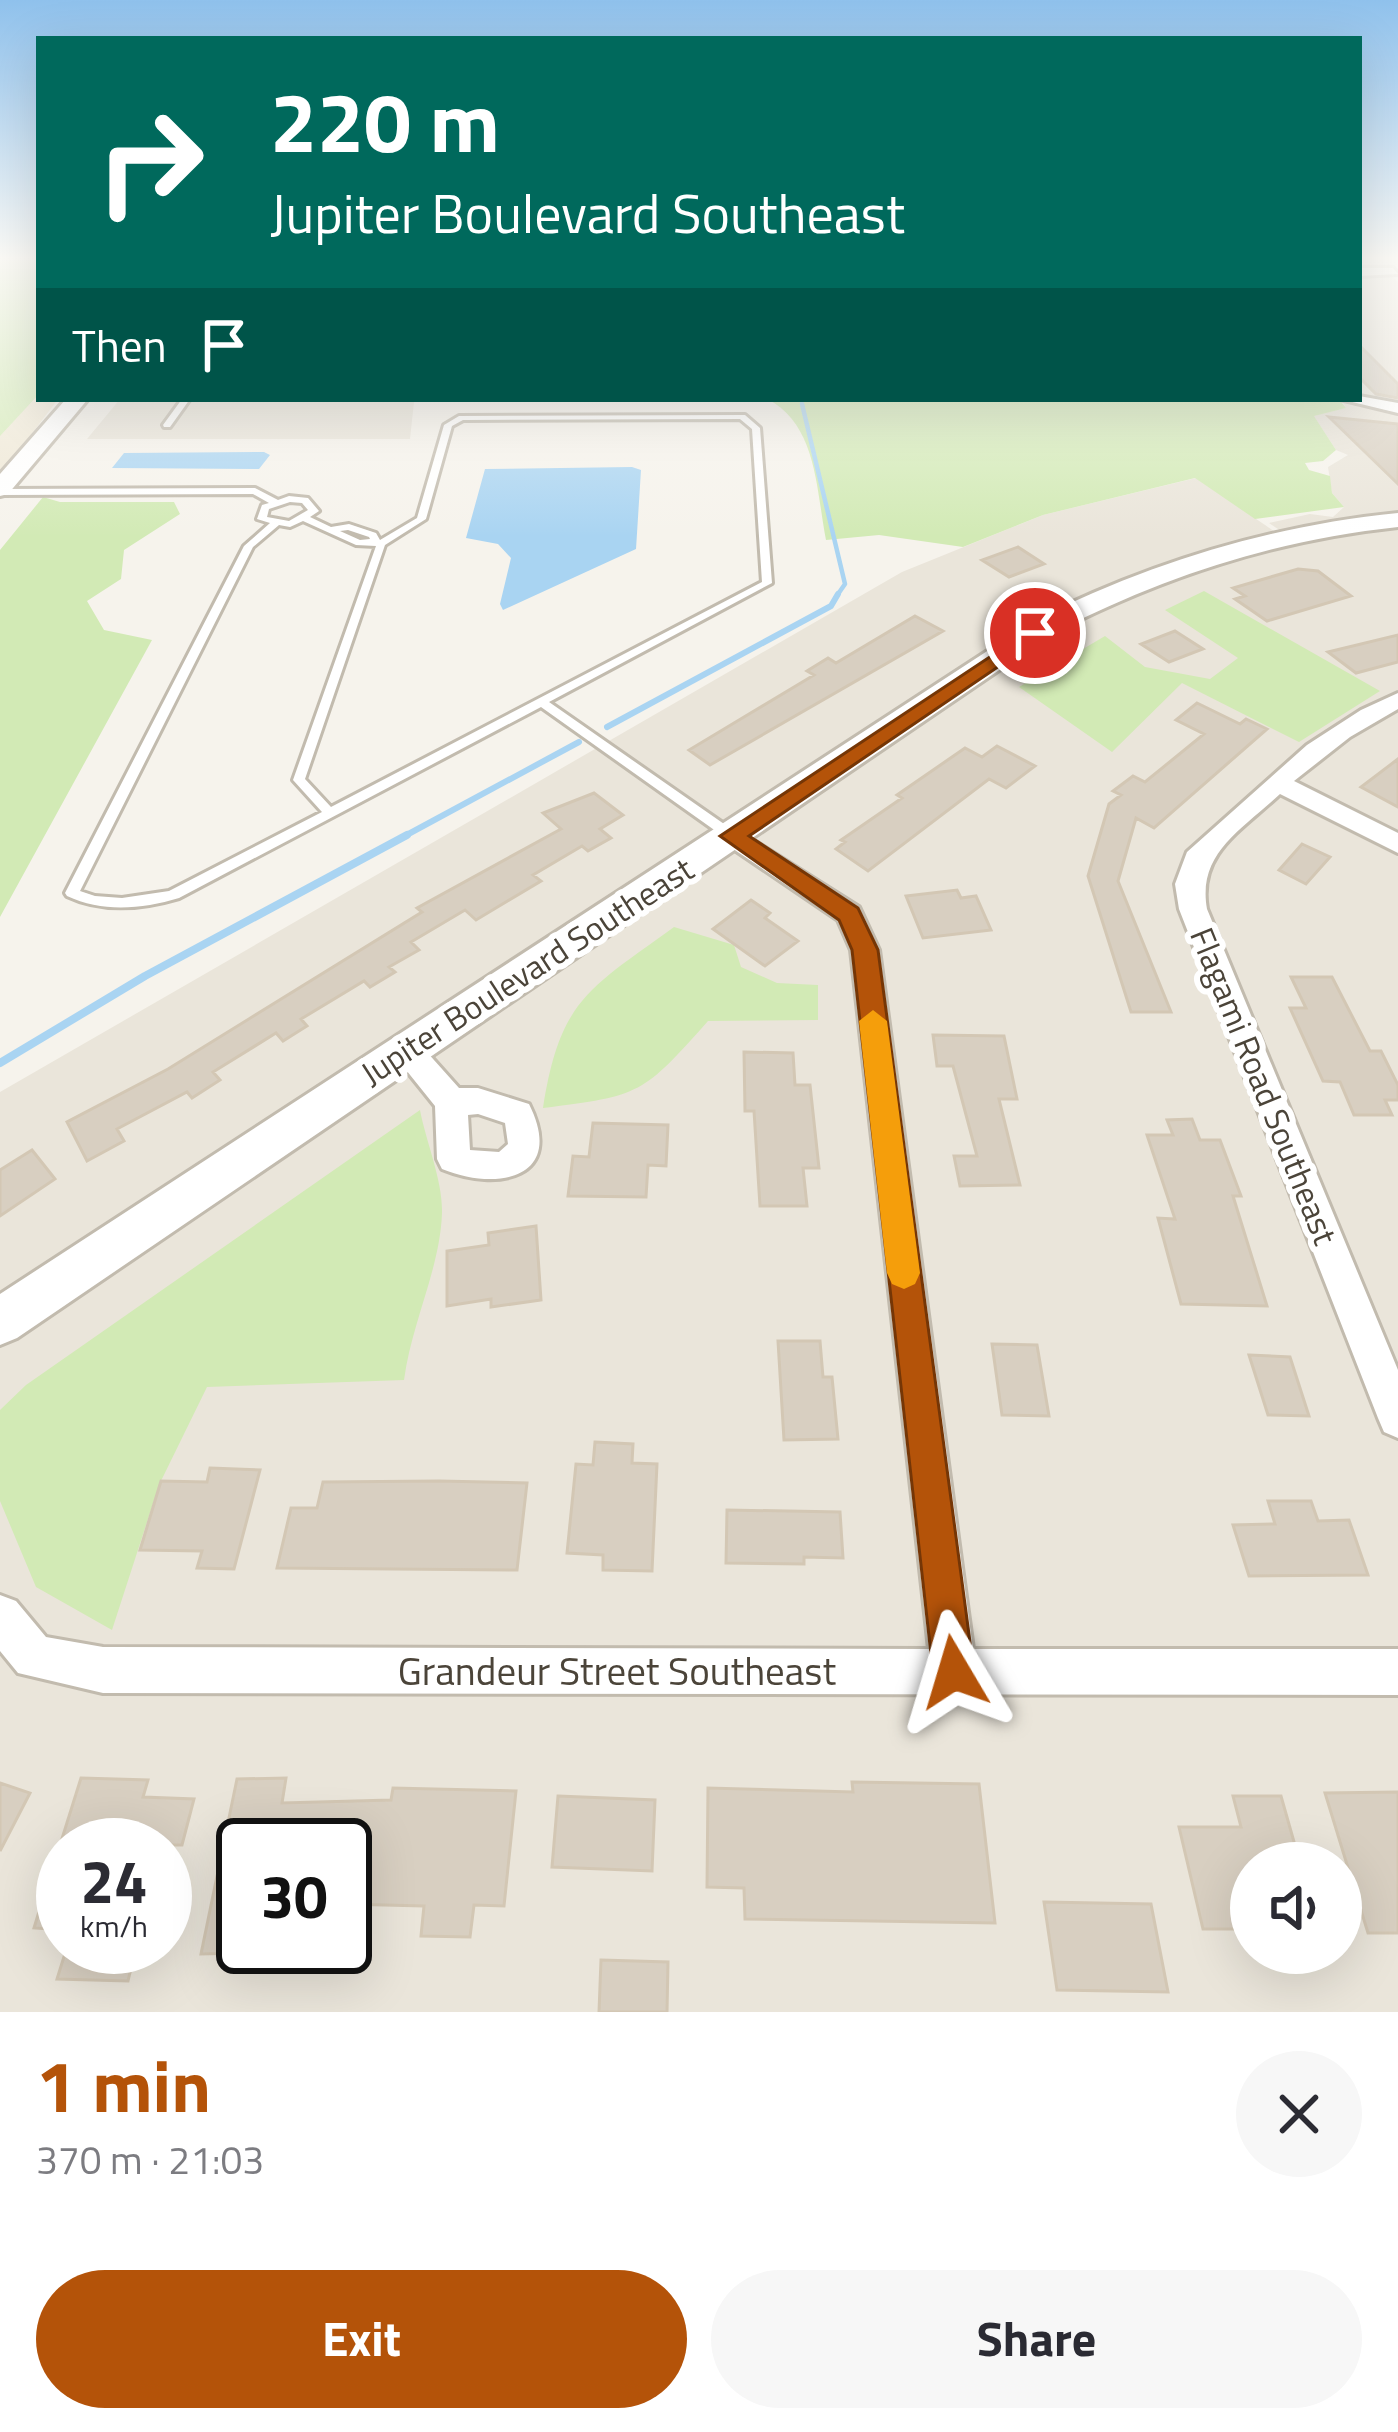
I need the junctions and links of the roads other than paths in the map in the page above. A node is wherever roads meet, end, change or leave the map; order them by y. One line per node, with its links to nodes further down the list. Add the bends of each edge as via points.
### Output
1 (74, 402): 6 (street)
2 (184, 402): 5 (lane)
3 (1362, 402): 4 (street)
4 (1398, 408)
5 (167, 424)
6 (0, 490): 7 (lane, via 255,491)
7 (275, 502): 8 (lane, via 311,503); 10 (lane, via 261,515)
8 (305, 519): 10 (lane); 11 (lane, via 335,536)
9 (1398, 520): 16 (street, Jupiter Boulevard Southeast, via 1302,531 1125,584 1045,626)
10 (275, 524): 15 (lane, via 249,547 72,893 85,901 158,901)
11 (377, 543): 13 (lane, via 421,519 448,425 462,418 742,417 756,428 767,583); 15 (lane, via 298,780)
12 (1398, 700): 14 (street, Flagami Road Southeast, via 1369,712)
13 (541, 702): 15 (lane); 16 (lane)
14 (1278, 783): 17 (street); 21 (street, Flagami Road Southeast, via 1196,859 1193,909)
15 (328, 811)
16 (732, 836): 18 (street, Jupiter Boulevard Southeast); 23 (street, via 849,914 865,950)
17 (1398, 844)
18 (406, 1050): 19 (street); 20 (street, Jupiter Boulevard Southeast)
19 (452, 1102)
20 (0, 1322)
21 (1398, 1418)
22 (0, 1618): 23 (street, Grandeur Street Southeast, via 34,1658 104,1670)
23 (954, 1672): 24 (street, Grandeur Street Southeast)
24 (1398, 1672)

